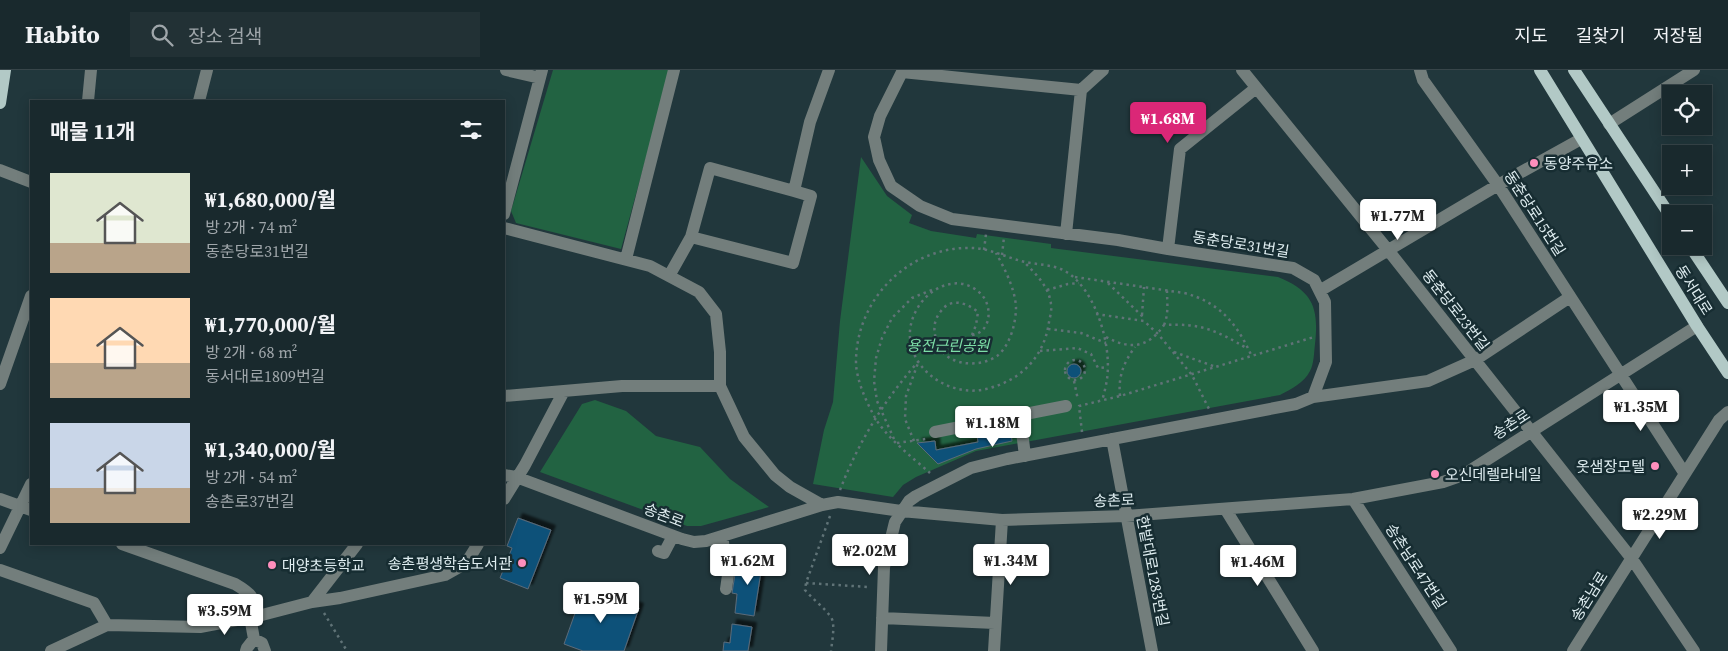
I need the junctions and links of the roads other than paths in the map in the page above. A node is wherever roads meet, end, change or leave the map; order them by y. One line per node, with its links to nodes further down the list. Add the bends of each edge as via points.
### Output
1 (5, 70): 19 (main road)
2 (91, 70): 17 (street)
3 (207, 70): 18 (street)
4 (506, 70): 14 (street)
5 (674, 70): 34 (street)
6 (829, 70): 25 (street, via 810,122)
7 (1103, 70): 16 (street)
8 (1242, 70): 15 (street, 동춘당로23번길)
9 (1420, 70): 24 (street, 동춘당로15번길, via 1423,80)
10 (1540, 70): 21 (main road, 동서대로)
11 (1574, 70): 20 (main road)
12 (1694, 70): 20 (street)
13 (903, 71): 16 (street); 29 (street, 동춘당로31번길, via 880,116 874,137 879,160 891,186 920,206 952,218)
14 (541, 74): 27 (street)
15 (1256, 88): 31 (street, via 1180,149); 32 (street, 동춘당로23번길)
16 (1081, 90): 29 (street)
17 (88, 100)
18 (199, 100)
19 (0, 103)
20 (1610, 124): 26 (main road)
21 (1581, 138): 24 (street); 40 (main road, 동서대로)
22 (0, 170): 23 (street)
23 (30, 182)
24 (1498, 185): 32 (street); 37 (street, 동춘당로15번길)
25 (794, 191): 30 (street, via 710,168); 30 (street, via 811,196 793,263)
26 (1663, 205)
27 (505, 210)
28 (505, 228): 34 (street)
29 (1066, 234): 31 (street, 동춘당로31번길)
30 (691, 237): 35 (street)
31 (1168, 249): 36 (street, 동춘당로31번길, via 1293,268 1314,280)
32 (1388, 250): 36 (street); 41 (street, 동춘당로23번길)
33 (1696, 255): 39 (main road, 동서대로)
34 (626, 259): 35 (street)
35 (669, 276): 45 (street, via 699,292 716,314)
36 (1321, 290): 48 (street, via 1325,302 1326,362)
37 (1570, 297): 41 (street); 43 (street, 동춘당로15번길)
38 (30, 299): 44 (street)
39 (1728, 304)
40 (1697, 326): 42 (main road, 동서대로); 43 (street, 송촌로)
41 (1475, 360): 48 (street, via 1428,381); 52 (street, 동춘당로23번길)
42 (1728, 373)
43 (1620, 375): 52 (street, 송촌로); 56 (street, 동춘당로15번길)
44 (0, 384)
45 (720, 386): 46 (street, via 622,386); 62 (street, via 744,437 763,462 790,487)
46 (564, 391): 47 (street); 57 (street, via 525,465)
47 (505, 396)
48 (1313, 397): 54 (street, via 1296,404)
49 (1073, 406): 51 (street)
50 (1728, 412): 56 (street, 송촌남로, via 1718,420)
51 (1020, 415): 53 (street); 55 (street)
52 (1530, 430): 61 (street, 송촌로, via 1463,475 1443,482); 76 (street)
53 (932, 435)
54 (1112, 439): 55 (street); 66 (street, 한밭대로1283번길)
55 (1026, 456): 65 (street, via 971,468 916,496)
56 (1685, 474): 76 (street, 송촌남로)
57 (510, 476): 59 (street); 68 (street, 송촌로)
58 (30, 489): 63 (street)
59 (505, 495)
60 (0, 499): 63 (street)
61 (1353, 499): 64 (street, 송촌로); 92 (street, 송촌남로47번길)
62 (822, 505): 65 (street, 송촌로, via 838,502); 69 (street, 송촌로)
63 (26, 508): 73 (street)
64 (1226, 510): 66 (street, 송촌로); 91 (street)
65 (901, 511): 67 (street, 송촌로); 81 (street, via 895,522 884,567)
66 (1126, 516): 67 (street, 송촌로); 90 (street, 한밭대로1283번길)
67 (1002, 520): 82 (street)
68 (673, 536): 69 (street, 송촌로, via 694,542); 75 (street, via 664,553)
69 (722, 536): 78 (street, via 728,575)
70 (129, 545): 74 (street)
71 (356, 545): 79 (street)
72 (477, 545): 79 (street, via 461,566 445,575)
73 (0, 548)
74 (149, 548): 80 (street, via 245,590 254,599)
75 (658, 551)
76 (1632, 559): 93 (street, 송촌남로); 94 (street)
77 (0, 570): 83 (street, via 94,603)
78 (726, 589)
79 (312, 602): 80 (street)
80 (254, 616): 83 (street, via 200,627); 84 (street)
81 (882, 618): 82 (street); 88 (street)
82 (995, 623): 89 (street)
83 (107, 624): 85 (street)
84 (254, 638): 86 (street); 87 (street, via 262,643)
85 (50, 651)
86 (246, 651)
87 (265, 651)
88 (881, 651)
89 (994, 651)
90 (1152, 651)
91 (1313, 651)
92 (1451, 651)
93 (1573, 651)
94 (1694, 651)

